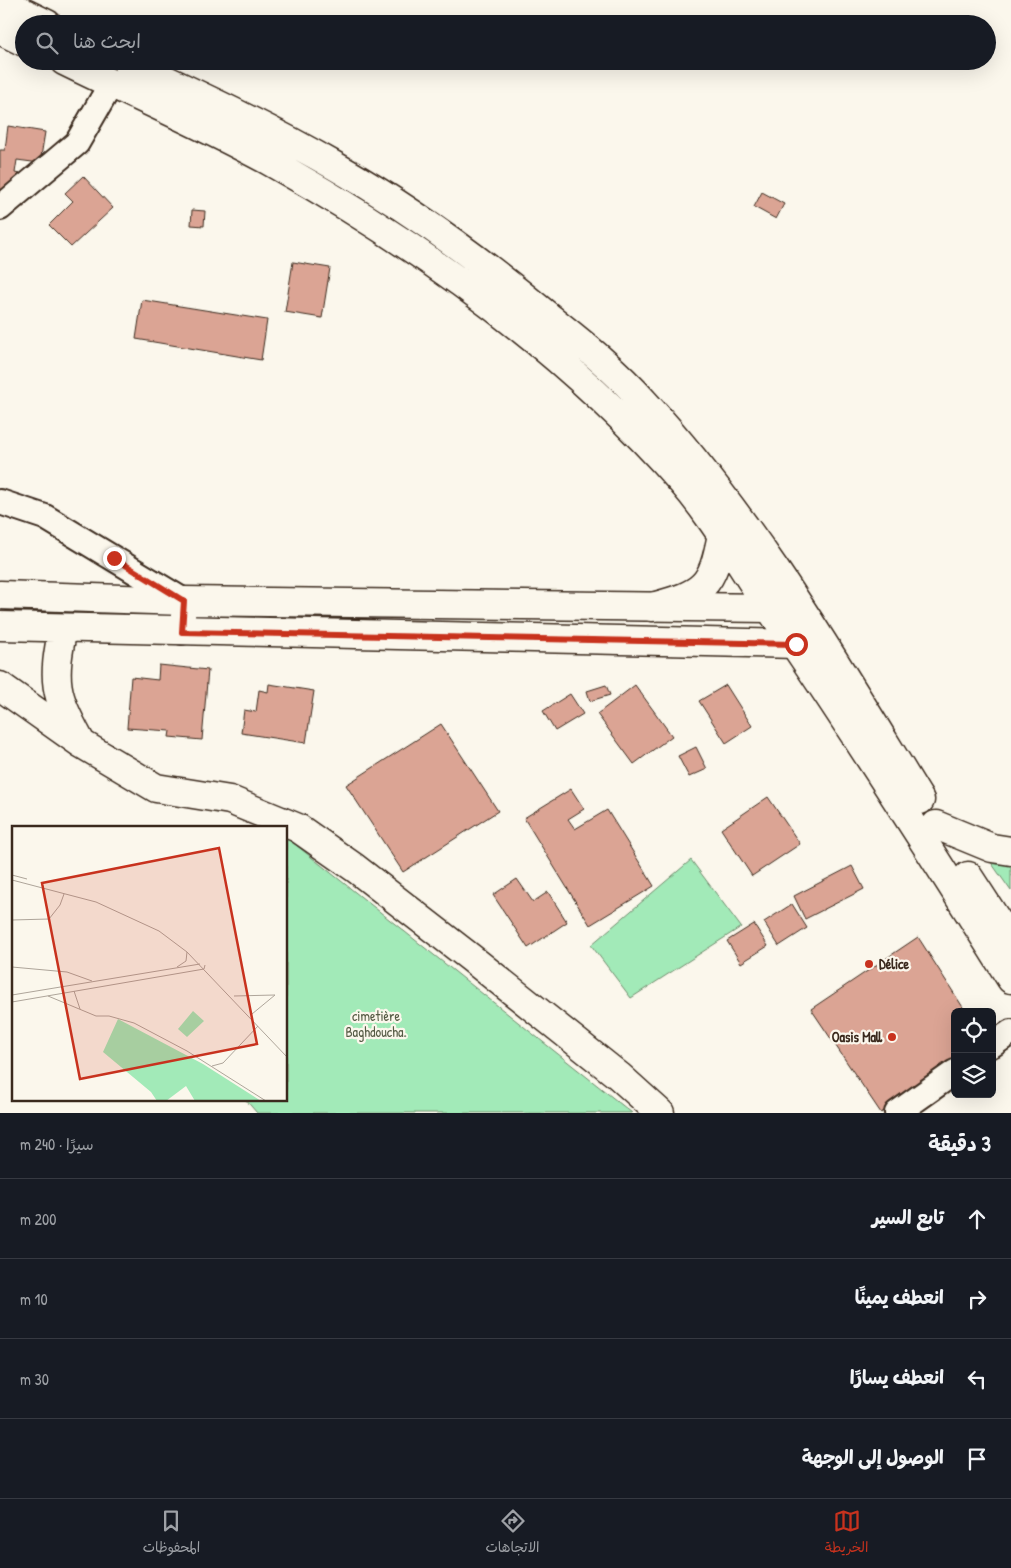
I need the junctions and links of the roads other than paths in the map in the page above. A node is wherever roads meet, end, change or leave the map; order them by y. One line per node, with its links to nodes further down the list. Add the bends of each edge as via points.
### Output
1 (0, 1): 2 (main road)
2 (29, 15)
3 (0, 30): 4 (main road)
4 (15, 38)
5 (82, 70): 7 (main road)
6 (145, 70): 18 (main road, via 335,166 421,220 574,338 643,401 715,485 755,538)
7 (111, 84): 8 (street, via 77,143); 10 (main road, via 275,164 392,233 449,274 504,315 590,388 684,484)
8 (0, 208)
9 (0, 502): 12 (street, via 45,518)
10 (722, 534): 13 (main road, via 716,567 707,582 692,593); 14 (main road)
11 (0, 595): 12 (main road)
12 (184, 601): 13 (main road); 17 (street)
13 (652, 607): 14 (main road)
14 (770, 608): 18 (main road)
15 (0, 626): 16 (main road)
16 (63, 628): 17 (main road); 20 (main road, via 56,661 56,686)
17 (182, 632): 18 (main road)
18 (802, 633): 21 (main road); 24 (main road, via 900,803)
19 (0, 686): 20 (main road)
20 (82, 744): 28 (main road, via 156,788 230,800 298,828 471,958 619,1076)
21 (936, 825): 22 (main road, via 992,848); 23 (main road)
22 (1011, 851)
23 (1011, 942)
24 (1011, 979)
25 (1011, 1032): 26 (street)
26 (996, 1043)
27 (951, 1075): 29 (street)
28 (660, 1113)
29 (898, 1113)

